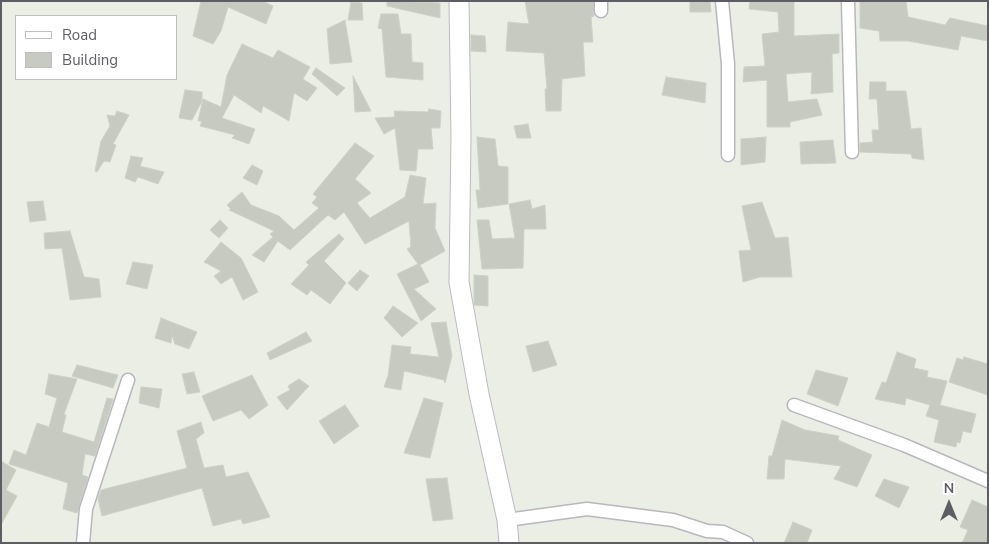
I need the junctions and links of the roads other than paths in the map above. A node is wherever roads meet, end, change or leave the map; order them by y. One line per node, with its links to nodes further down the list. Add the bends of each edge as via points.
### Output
1 (459, 1): 9 (street, via 460,282 479,394)
2 (722, 1): 5 (street, via 728,64)
3 (848, 1): 4 (street)
4 (852, 152)
5 (728, 155)
6 (128, 380): 10 (street, via 86,509)
7 (794, 405): 8 (street, via 904,445)
8 (988, 481)
9 (507, 520): 11 (street); 12 (street, via 586,508 673,520 707,531 723,532)
10 (83, 543)
11 (509, 543)
12 (747, 543)

